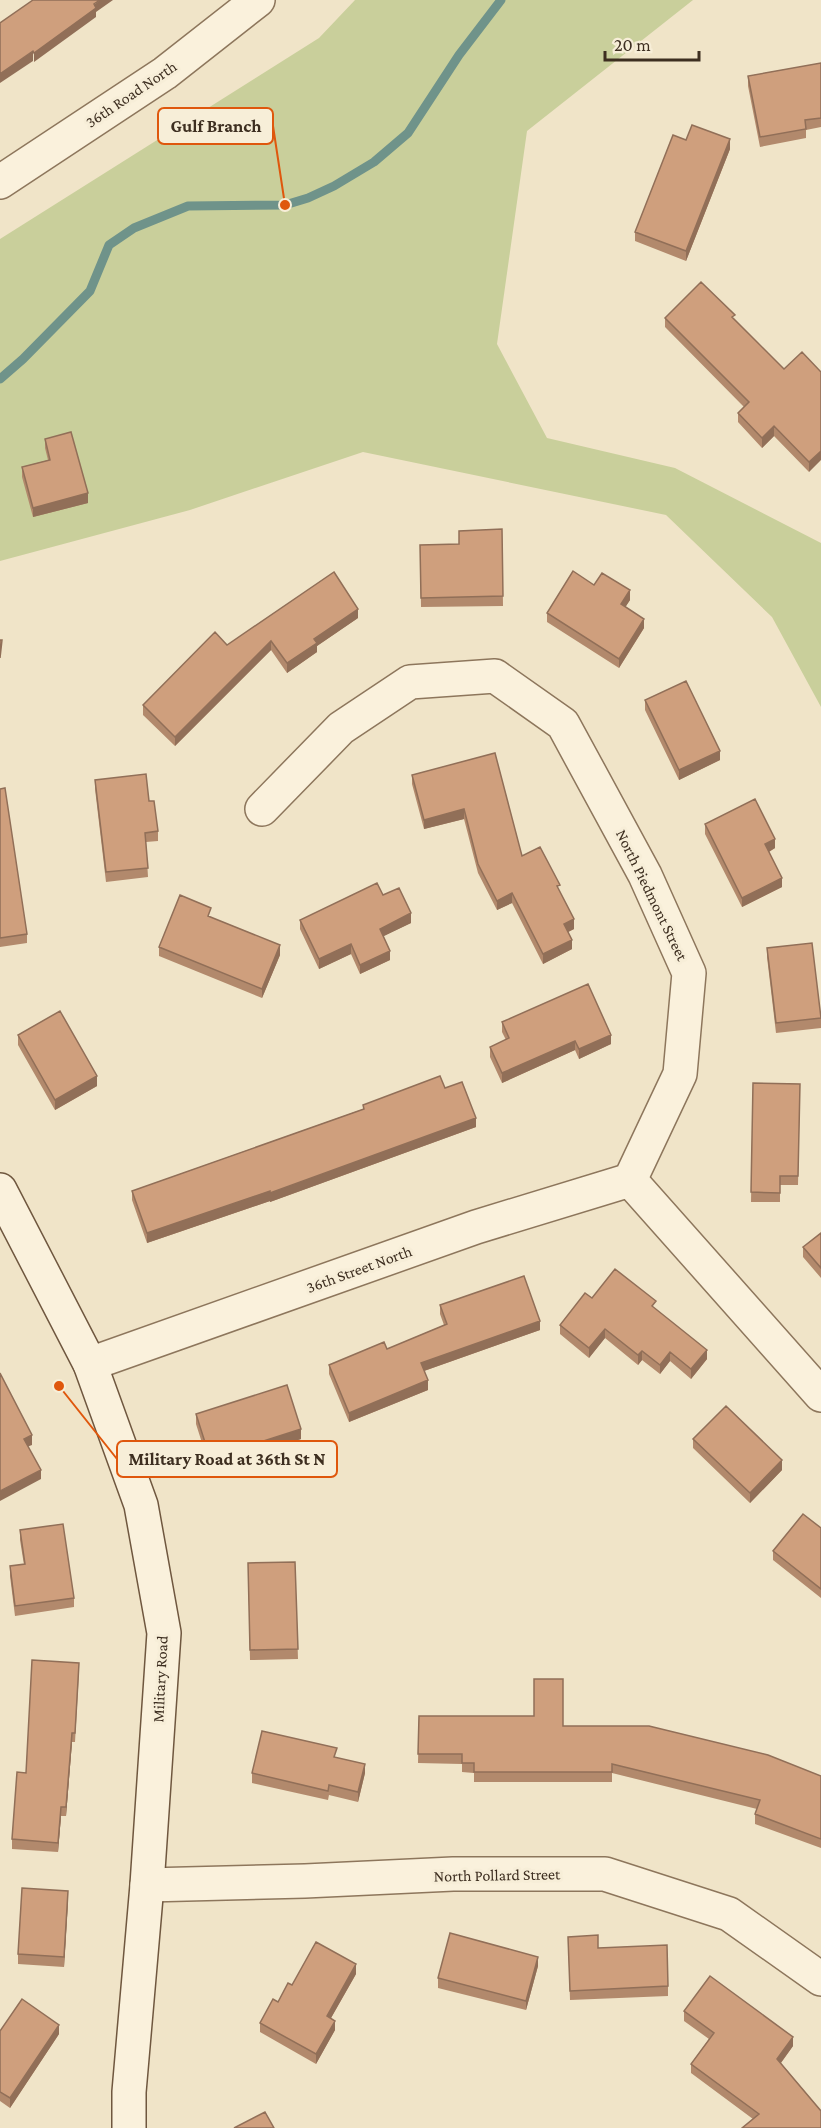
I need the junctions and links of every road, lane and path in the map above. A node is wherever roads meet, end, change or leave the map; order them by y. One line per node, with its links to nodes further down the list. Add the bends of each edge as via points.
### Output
1 (258, 0): 2 (street, 36th Road North, via 165,73)
2 (0, 182)
3 (262, 809): 4 (street, North Piedmont Street, via 341,728 410,682 495,675 563,724 645,874 689,973 680,1074)
4 (630, 1180): 6 (street, 36th Street North, via 476,1227); 7 (street)
5 (0, 1190): 6 (street, Military Road)
6 (90, 1364): 8 (street, Military Road, via 141,1504 164,1633)
7 (821, 1395)
8 (147, 1885): 9 (street, North Pollard Street, via 453,1874 605,1874 729,1914); 10 (street, Military Road)
9 (821, 1979)
10 (129, 2128)

